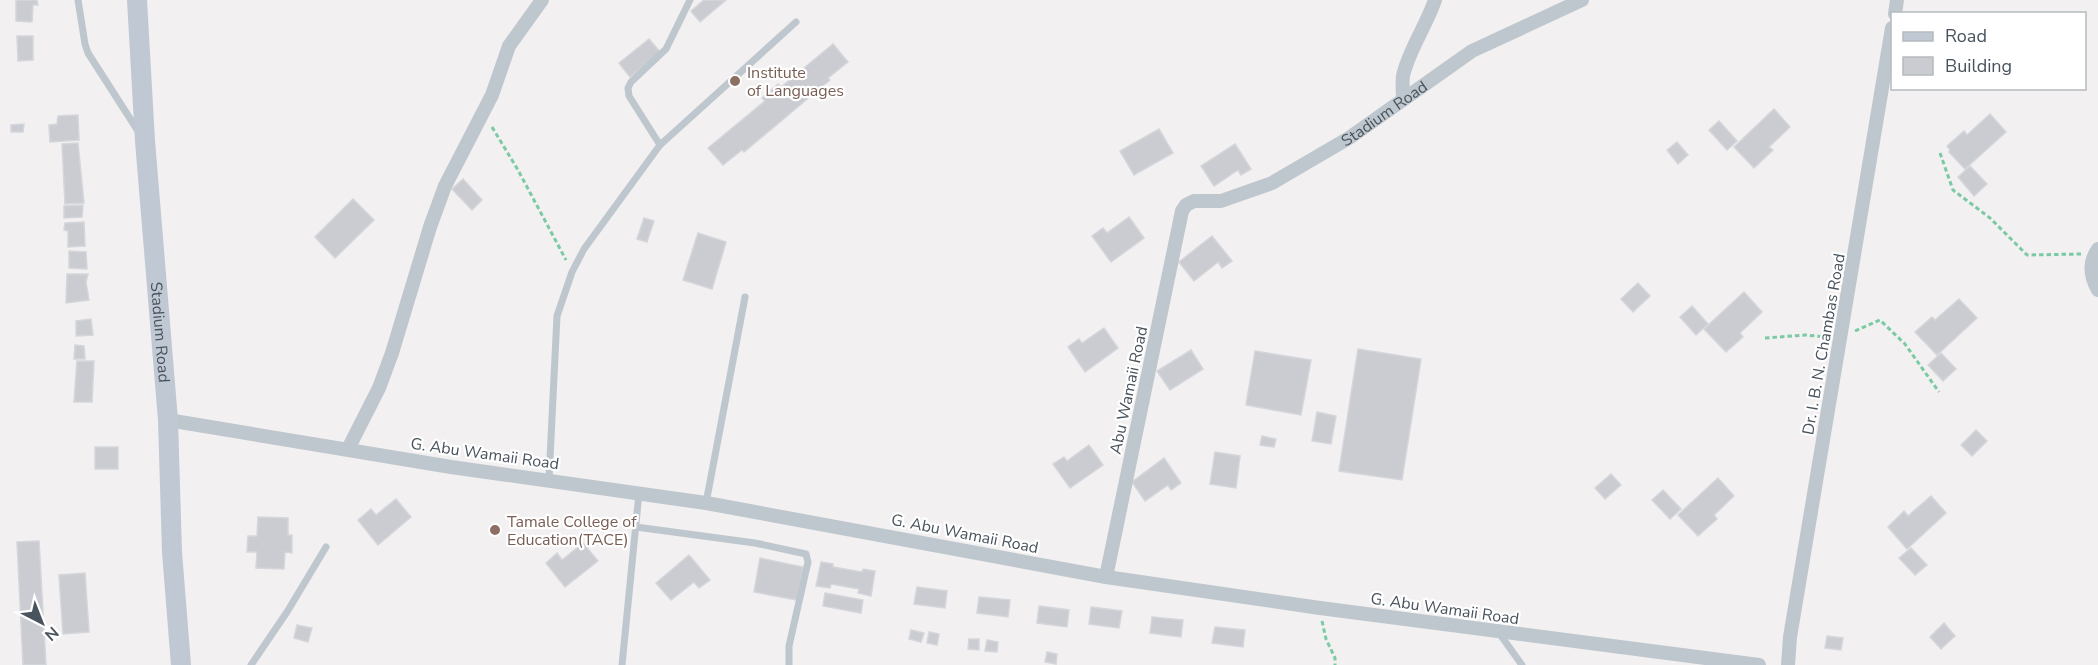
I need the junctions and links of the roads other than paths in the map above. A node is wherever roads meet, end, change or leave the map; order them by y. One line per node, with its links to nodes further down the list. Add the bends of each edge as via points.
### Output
1 (78, 0): 10 (lane, via 88,53)
2 (137, 0): 10 (main road, Stadium Road)
3 (542, 0): 17 (street, via 508,46 492,95 445,186 392,353)
4 (690, 0): 11 (lane, via 666,49 628,88 629,96)
5 (1435, 0): 9 (street, Stadium Road, via 1402,77)
6 (1582, 0): 9 (street, Stadium Road, via 1472,51)
7 (796, 22): 11 (lane)
8 (1891, 40): 31 (street, Dr. I. B. N. Chambas Road)
9 (1403, 100): 12 (street, Stadium Road, via 1349,138 1272,183 1221,201 1194,201)
10 (145, 141): 16 (main road, Stadium Road)
11 (660, 145): 18 (lane, via 584,249 557,316)
12 (1182, 211): 23 (street, Abu Wamaii Road)
13 (2096, 252): 14 (street, via 2090,272)
14 (2098, 290)
15 (745, 297): 20 (lane)
16 (168, 420): 17 (street, G. Abu Wamaii Road); 25 (main road, Stadium Road)
17 (348, 449): 18 (street, G. Abu Wamaii Road)
18 (549, 479): 19 (street, G. Abu Wamaii Road)
19 (639, 493): 20 (street, G. Abu Wamaii Road); 21 (lane)
20 (706, 502): 23 (street, G. Abu Wamaii Road)
21 (636, 527): 27 (lane); 28 (lane, via 806,554 808,562 789,645)
22 (326, 547): 26 (lane)
23 (1107, 577): 24 (street, G. Abu Wamaii Road)
24 (1498, 632): 29 (lane); 30 (street, G. Abu Wamaii Road)
25 (181, 665)
26 (251, 665)
27 (622, 665)
28 (789, 665)
29 (1522, 665)
30 (1759, 665)
31 (1788, 665)

